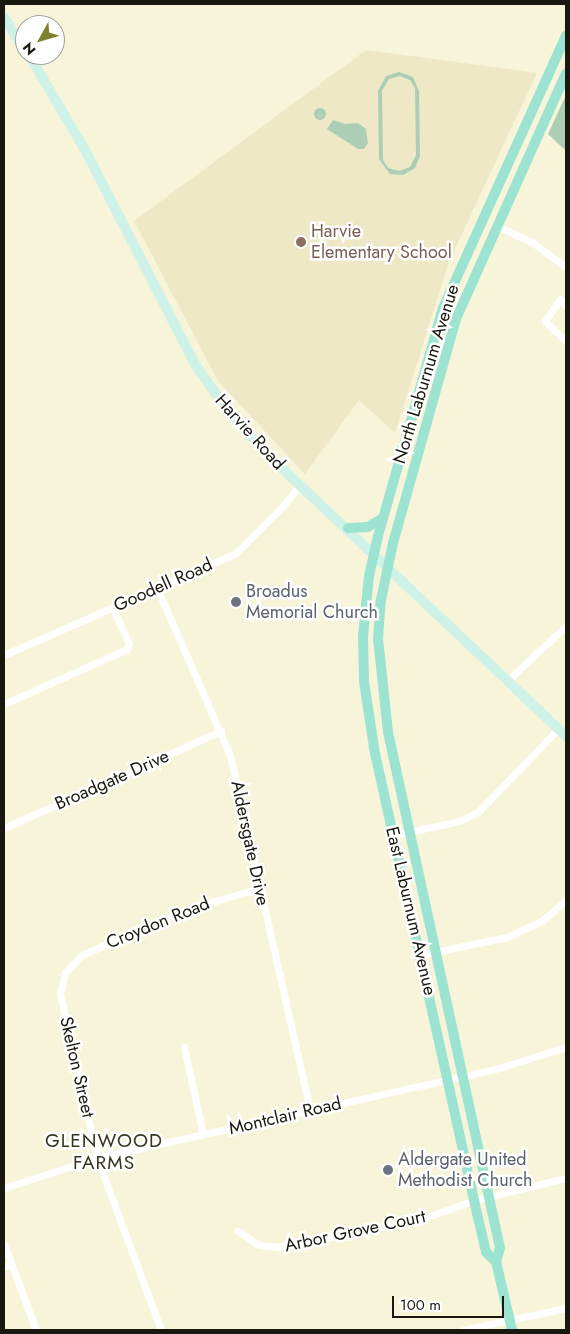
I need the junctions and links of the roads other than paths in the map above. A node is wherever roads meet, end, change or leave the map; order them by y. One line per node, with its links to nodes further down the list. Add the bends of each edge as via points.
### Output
1 (4, 16): 2 (street)
2 (15, 34)
3 (566, 35): 13 (main road, North Laburnum Avenue, via 443,308)
4 (34, 65): 12 (street, Harvie Road, via 85,150 196,366 229,412)
5 (566, 74): 6 (main road, North Laburnum Avenue)
6 (497, 226): 7 (street, via 533,243); 16 (main road, North Laburnum Avenue, via 449,342)
7 (566, 267)
8 (566, 291): 9 (street)
9 (560, 299): 10 (street); 11 (street, via 545,321)
10 (566, 306)
11 (566, 341)
12 (300, 484): 14 (street, Harvie Road); 17 (street, Goodell Road, via 236,553)
13 (383, 518): 14 (main road, via 368,527); 15 (main road, North Laburnum Avenue)
14 (348, 528): 15 (street, Harvie Road)
15 (374, 554): 16 (street, Harvie Road); 28 (main road, East Laburnum Avenue, via 365,608 364,682 374,747)
16 (388, 566): 21 (street, Harvie Road); 27 (main road, East Laburnum Avenue, via 381,600 379,662 388,732)
17 (157, 588): 18 (street, Goodell Road); 24 (street, Aldersgate Drive)
18 (113, 608): 20 (street, Goodell Road); 22 (street, via 129,644 127,648)
19 (566, 626): 21 (street)
20 (4, 655)
21 (507, 681): 23 (street, Harvie Road)
22 (4, 704)
23 (558, 729): 25 (street, Harvie Road); 27 (street, via 478,812 460,820)
24 (221, 731): 26 (street, Broadgate Drive); 29 (street, Aldersgate Drive, via 234,770)
25 (566, 736)
26 (4, 828)
27 (410, 832): 28 (street); 31 (main road, East Laburnum Avenue)
28 (394, 835): 32 (main road, East Laburnum Avenue)
29 (260, 888): 33 (street, Croydon Road, via 196,905 145,926 82,955); 38 (street, Aldersgate Drive)
30 (566, 900): 31 (street, via 542,920 507,937)
31 (436, 953): 32 (street); 36 (main road, East Laburnum Avenue)
32 (420, 955): 37 (main road, East Laburnum Avenue)
33 (65, 973): 40 (street, Skelton Street, via 60,994)
34 (184, 1047): 39 (street)
35 (566, 1047): 36 (street, Montclair Road, via 546,1056)
36 (463, 1076): 37 (street, Montclair Road); 43 (main road, East Laburnum Avenue)
37 (448, 1078): 38 (street, Montclair Road); 44 (main road, East Laburnum Avenue)
38 (310, 1109): 39 (street, Montclair Road)
39 (203, 1134): 40 (street, Montclair Road)
40 (98, 1158): 42 (street, Montclair Road); 52 (street, Skelton Street)
41 (566, 1178): 43 (street, Arbor Grove Court)
42 (4, 1188)
43 (489, 1197): 44 (street, Arbor Grove Court); 47 (main road, East Laburnum Avenue, via 500,1248)
44 (475, 1200): 45 (street, Arbor Grove Court, via 421,1219 280,1247 259,1245); 47 (main road, East Laburnum Avenue, via 486,1252)
45 (238, 1231)
46 (4, 1244): 48 (street)
47 (496, 1262): 50 (main road, East Laburnum Avenue)
48 (7, 1265): 51 (street)
49 (566, 1308): 50 (street)
50 (510, 1325): 53 (street)
51 (36, 1330)
52 (161, 1330)
53 (463, 1330)

